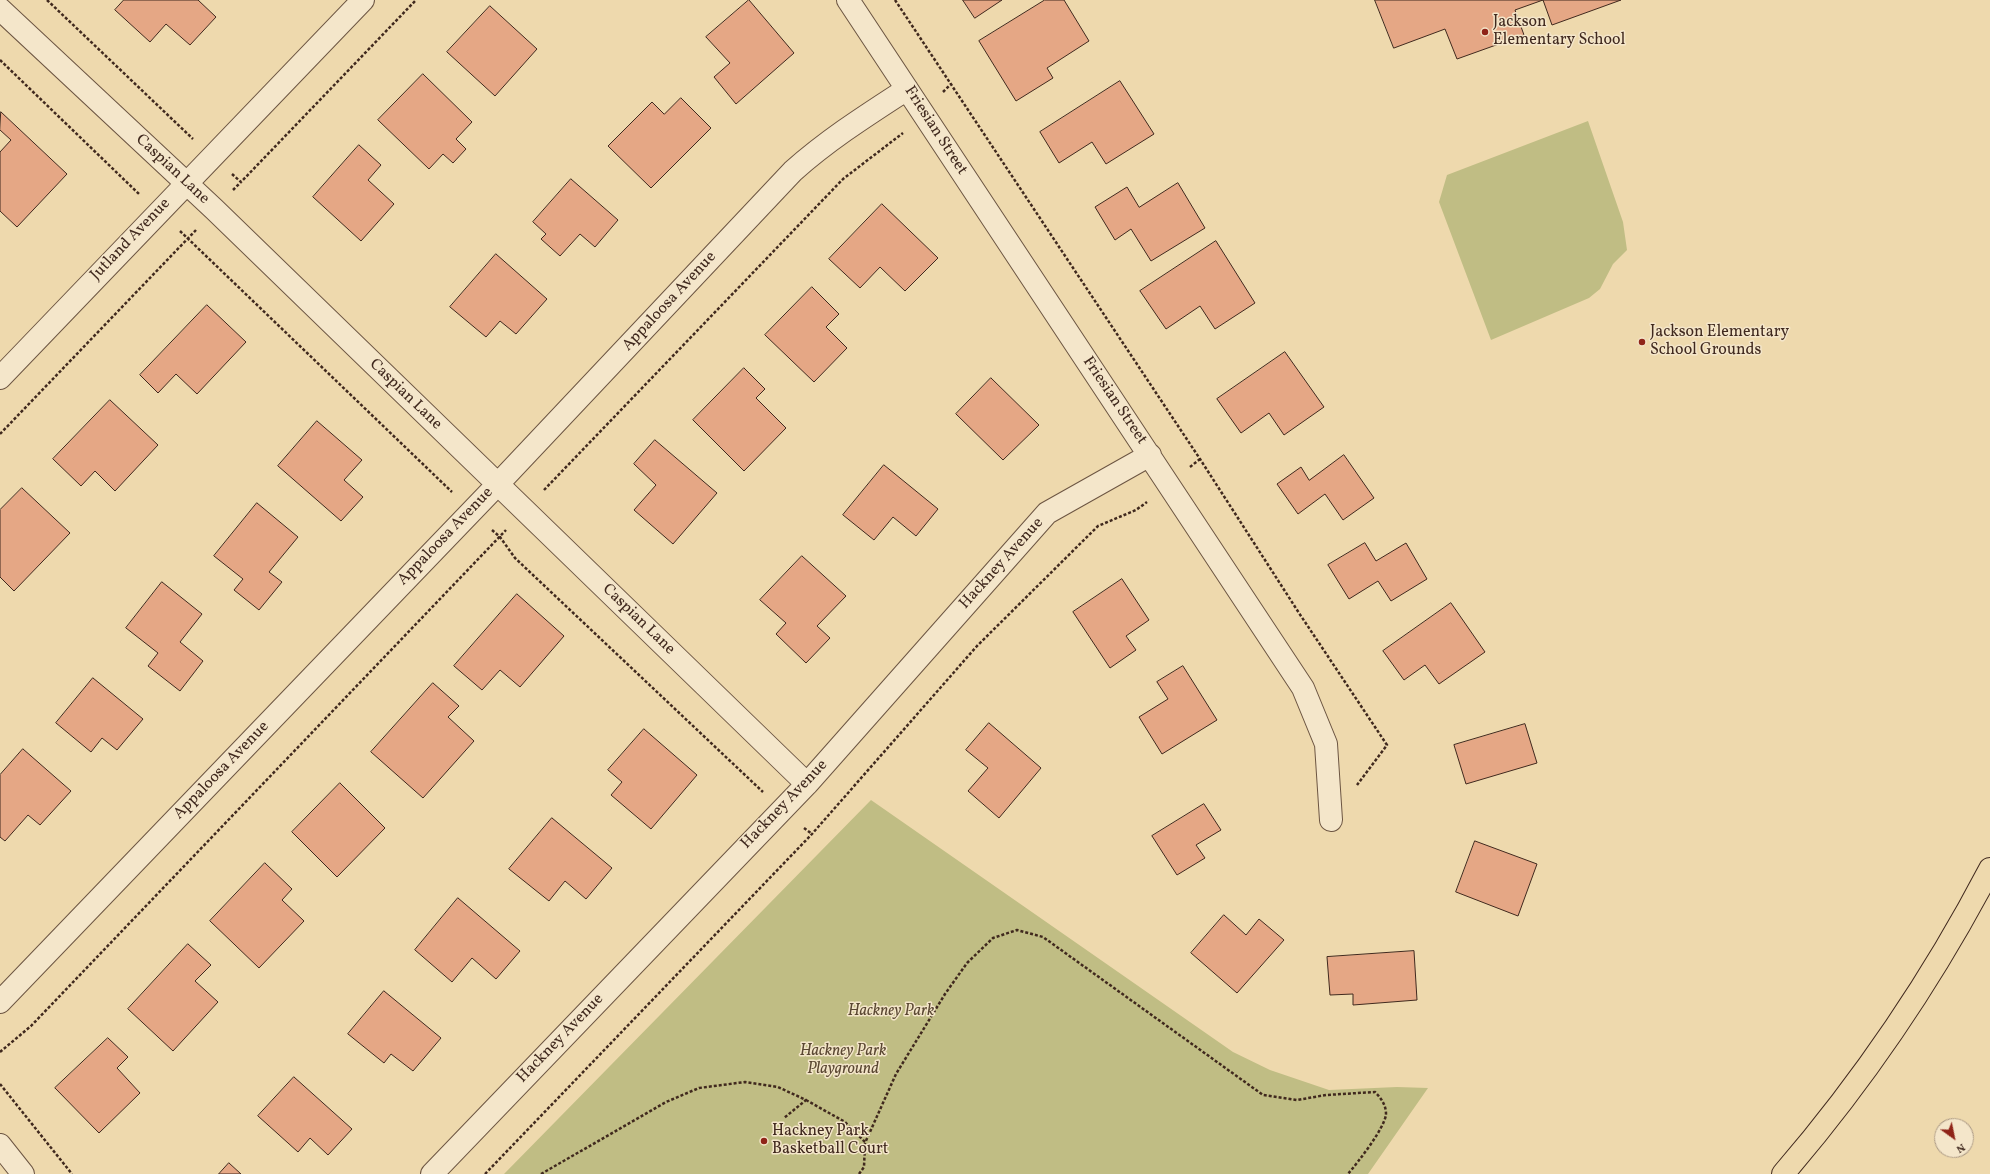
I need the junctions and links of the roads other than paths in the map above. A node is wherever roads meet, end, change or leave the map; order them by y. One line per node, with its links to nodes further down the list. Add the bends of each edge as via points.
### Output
1 (363, 0): 5 (street, Jutland Avenue)
2 (848, 0): 4 (street, Friesian Street)
3 (0, 9): 5 (street, Caspian Lane)
4 (908, 89): 7 (street, Friesian Street); 8 (street, Appaloosa Avenue, via 820,147 794,171)
5 (186, 183): 6 (street, Jutland Avenue); 8 (street, Caspian Lane)
6 (0, 378)
7 (1150, 455): 9 (street, Hackney Avenue, via 1048,513); 10 (street, Friesian Street, via 1303,688 1326,744)
8 (497, 485): 9 (street, Caspian Lane); 12 (street, Appaloosa Avenue)
9 (807, 784): 15 (street, Hackney Avenue)
10 (1331, 820)
11 (1990, 869): 16 (highway, via 1928,977 1873,1060)
12 (0, 1002)
13 (0, 1145): 14 (street)
14 (23, 1174)
15 (432, 1174)
16 (1784, 1174)

